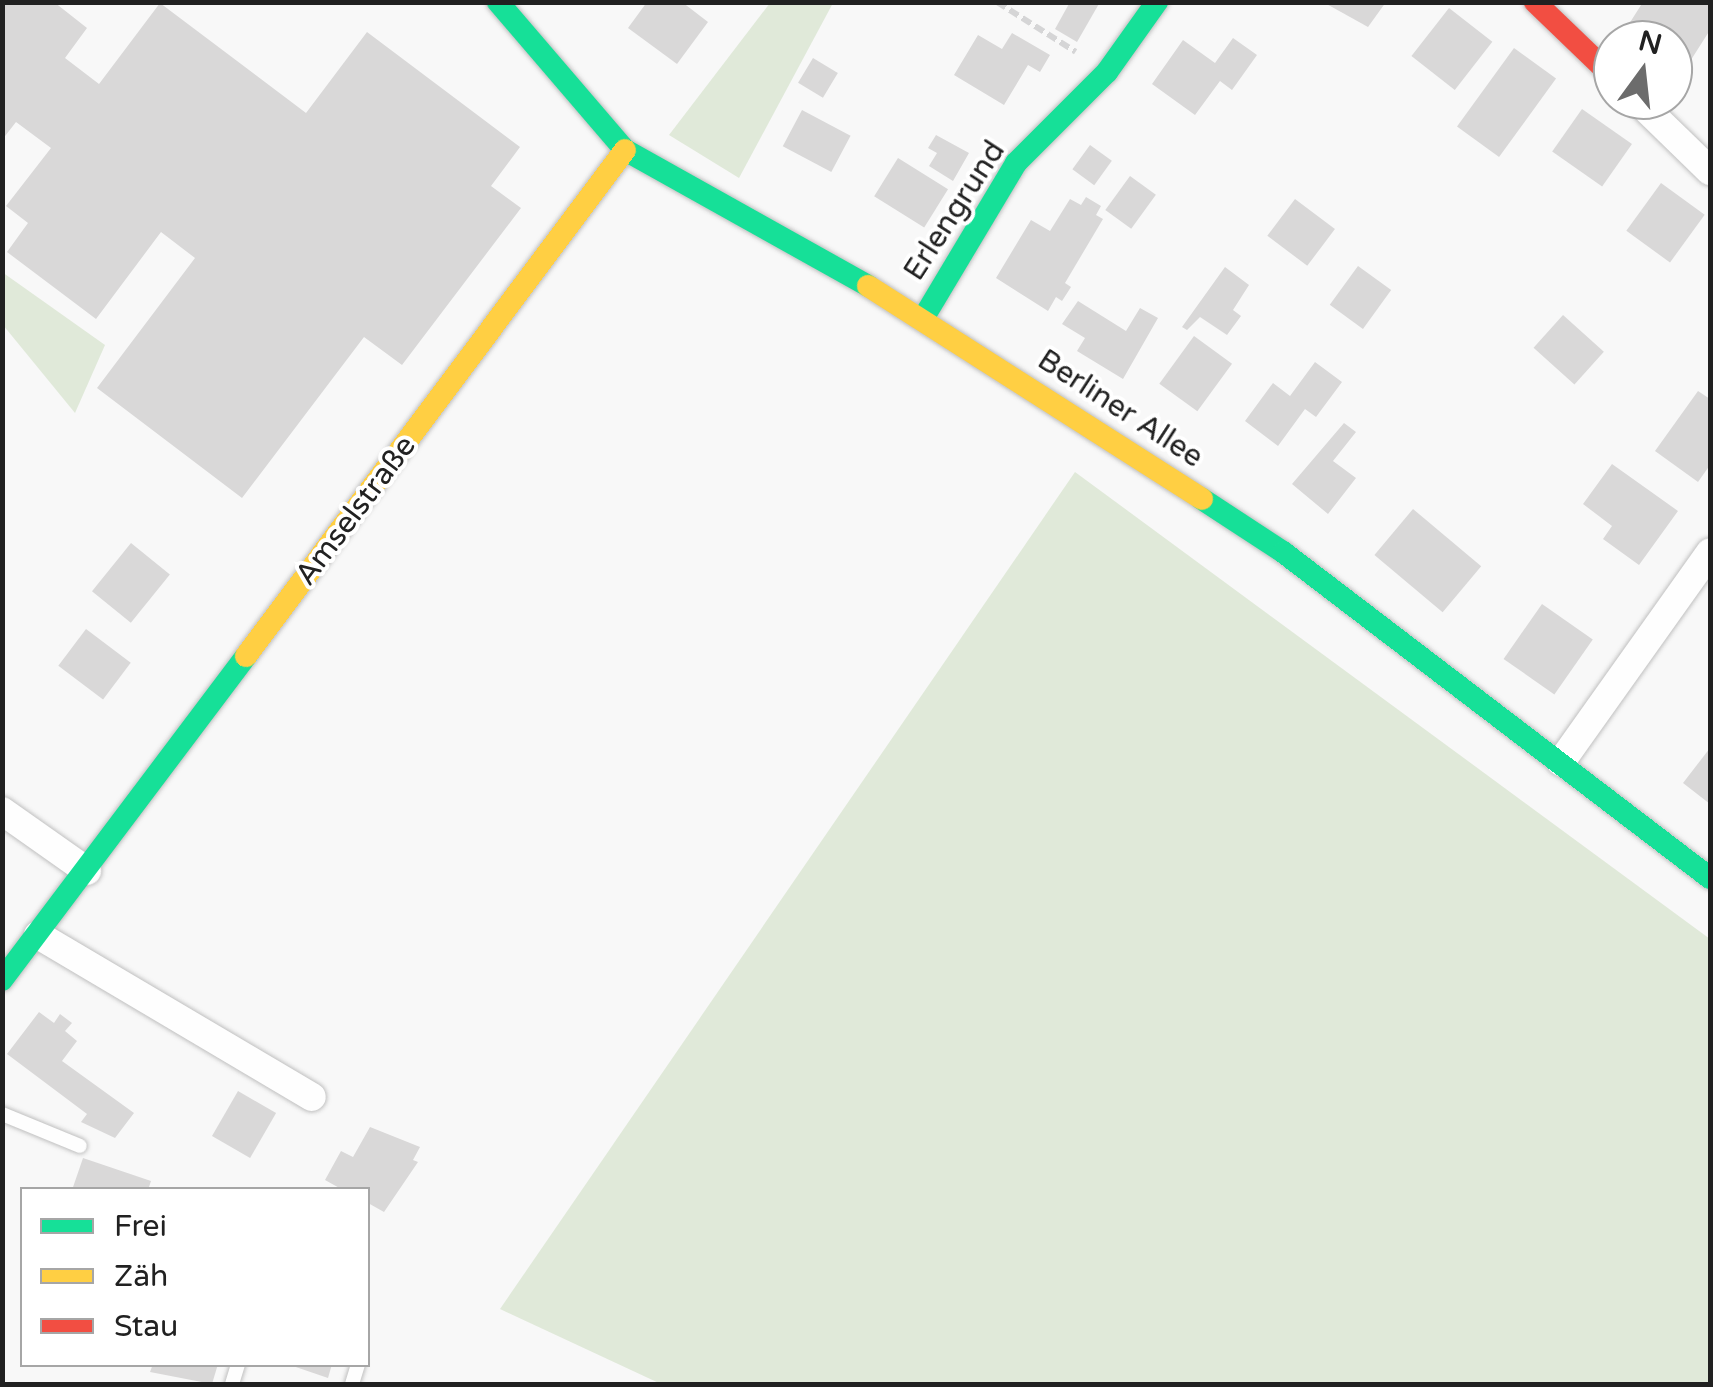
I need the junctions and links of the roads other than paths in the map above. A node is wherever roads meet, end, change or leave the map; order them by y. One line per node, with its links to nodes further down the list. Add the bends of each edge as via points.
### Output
1 (498, 2): 6 (street, Berliner Allee)
2 (1157, 2): 8 (street, Erlengrund, via 1107,72 1016,163)
3 (1535, 2): 4 (street)
4 (1593, 58)
5 (1658, 120): 7 (street)
6 (625, 150): 8 (street, Berliner Allee); 12 (street, Amselstraße)
7 (1710, 171)
8 (924, 317): 10 (street, Berliner Allee, via 1283,552)
9 (1710, 552): 10 (street)
10 (1561, 762): 13 (street, Berliner Allee)
11 (2, 812): 12 (street)
12 (87, 871): 14 (street, Amselstraße)
13 (1710, 878)
14 (38, 935): 15 (street, Amselstraße); 16 (street)
15 (2, 980)
16 (312, 1097)
17 (2, 1114): 18 (lane)
18 (80, 1146)

